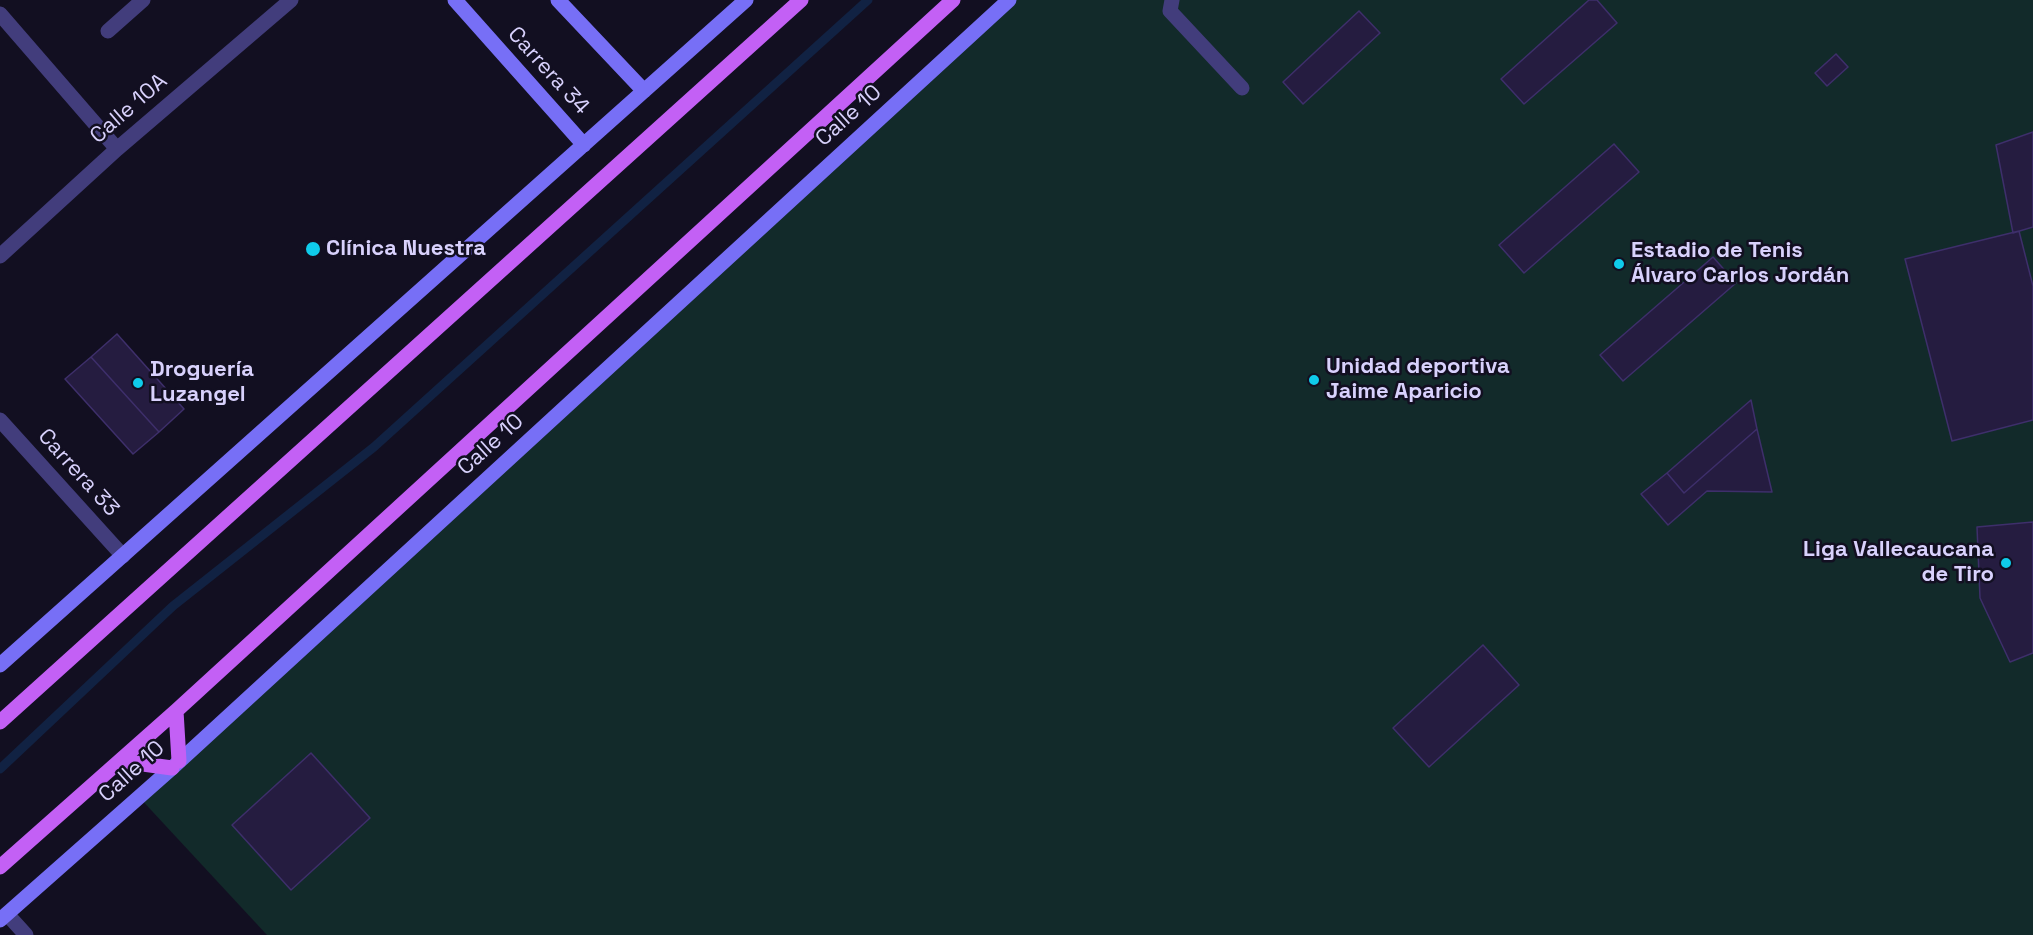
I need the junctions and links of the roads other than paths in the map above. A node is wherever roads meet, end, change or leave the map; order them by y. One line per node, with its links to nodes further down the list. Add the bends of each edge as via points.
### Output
1 (143, 0): 11 (street)
2 (291, 0): 15 (street, Calle 10A)
3 (455, 0): 14 (street, Carrera 34)
4 (558, 0): 13 (street)
5 (746, 0): 13 (street)
6 (801, 0): 21 (main road)
7 (953, 0): 20 (main road, Calle 10)
8 (1009, 0): 23 (street, Calle 10)
9 (1172, 0): 12 (street, via 1170,11)
10 (0, 14): 15 (street)
11 (108, 31)
12 (1242, 88)
13 (644, 91): 14 (street)
14 (584, 145): 18 (street)
15 (117, 149): 16 (street, Calle 10A)
16 (0, 256)
17 (0, 420): 18 (street, Carrera 33)
18 (123, 556): 19 (street)
19 (0, 665)
20 (176, 711): 22 (main road, Calle 10); 23 (main road)
21 (0, 722)
22 (121, 761): 23 (main road); 24 (main road, Calle 10)
23 (176, 764): 25 (street, Calle 10)
24 (0, 867)
25 (3, 917): 26 (street)
26 (26, 935)

